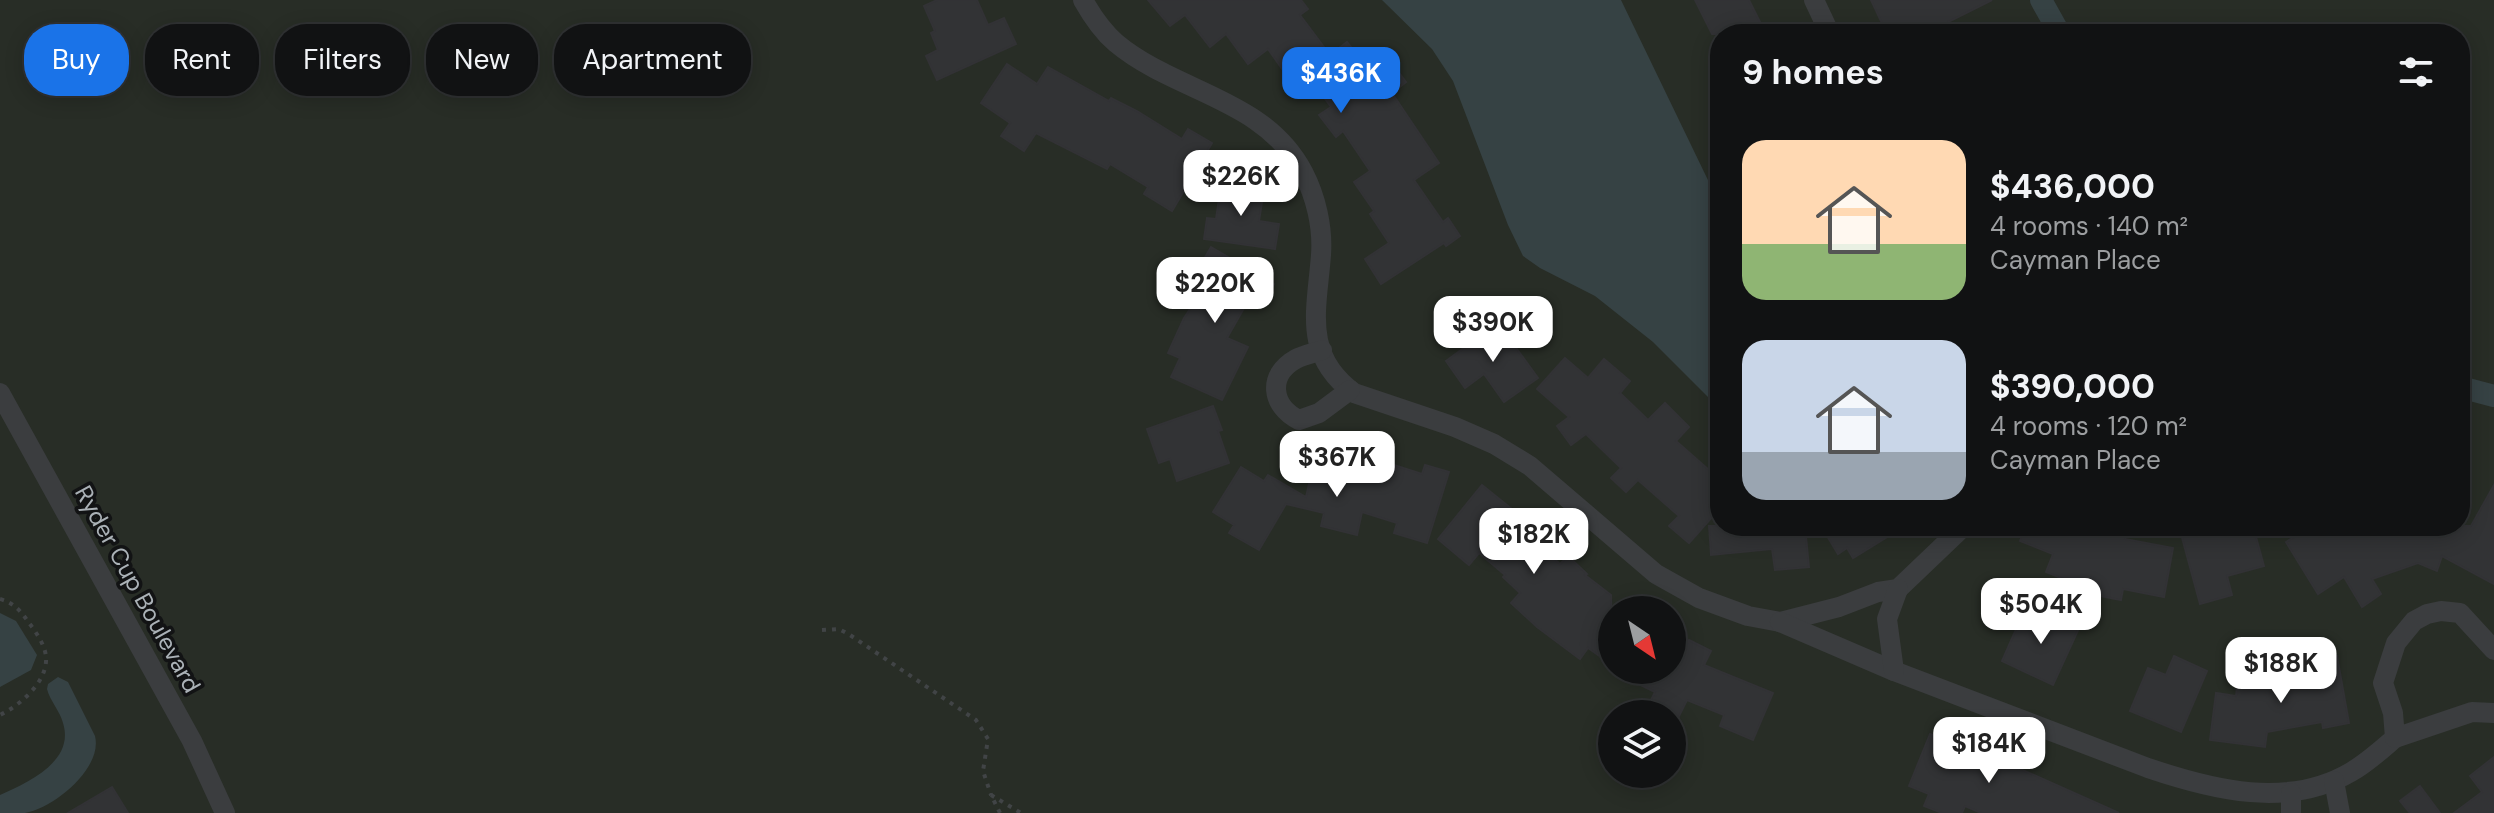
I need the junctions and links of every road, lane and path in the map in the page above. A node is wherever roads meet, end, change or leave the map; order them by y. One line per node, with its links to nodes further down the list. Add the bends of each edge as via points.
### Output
1 (1083, 0): 4 (street, via 1103,30 1128,52 1245,111 1294,158 1319,220 1314,313)
2 (1814, 0): 3 (street)
3 (1825, 24)
4 (1322, 350): 5 (street, via 1332,373); 5 (street, via 1295,359 1275,384 1286,414 1299,420 1319,413)
5 (1350, 390): 10 (street, via 1494,444 1530,466 1656,574 1699,598)
6 (0, 393): 20 (street, Ryder Cup Boulevard, via 192,741)
7 (1954, 536): 8 (street)
8 (1898, 589): 10 (street); 13 (street, via 1887,619)
9 (0, 599): 15 (path, via 22,612 46,656 28,697)
10 (1780, 622): 13 (street)
11 (822, 630): 18 (path, via 850,635 976,720 988,739 983,771)
12 (2494, 650): 16 (street, via 2460,613 2441,611 2414,621 2396,643 2383,683)
13 (1894, 671): 19 (street, via 2190,782)
14 (2494, 713): 16 (street, via 2472,712)
15 (0, 715)
16 (2395, 738): 17 (street)
17 (2334, 781): 19 (street); 23 (street)
18 (991, 795): 21 (path); 22 (path)
19 (2291, 803)
20 (225, 813)
21 (1000, 813)
22 (1021, 813)
23 (2340, 813)

